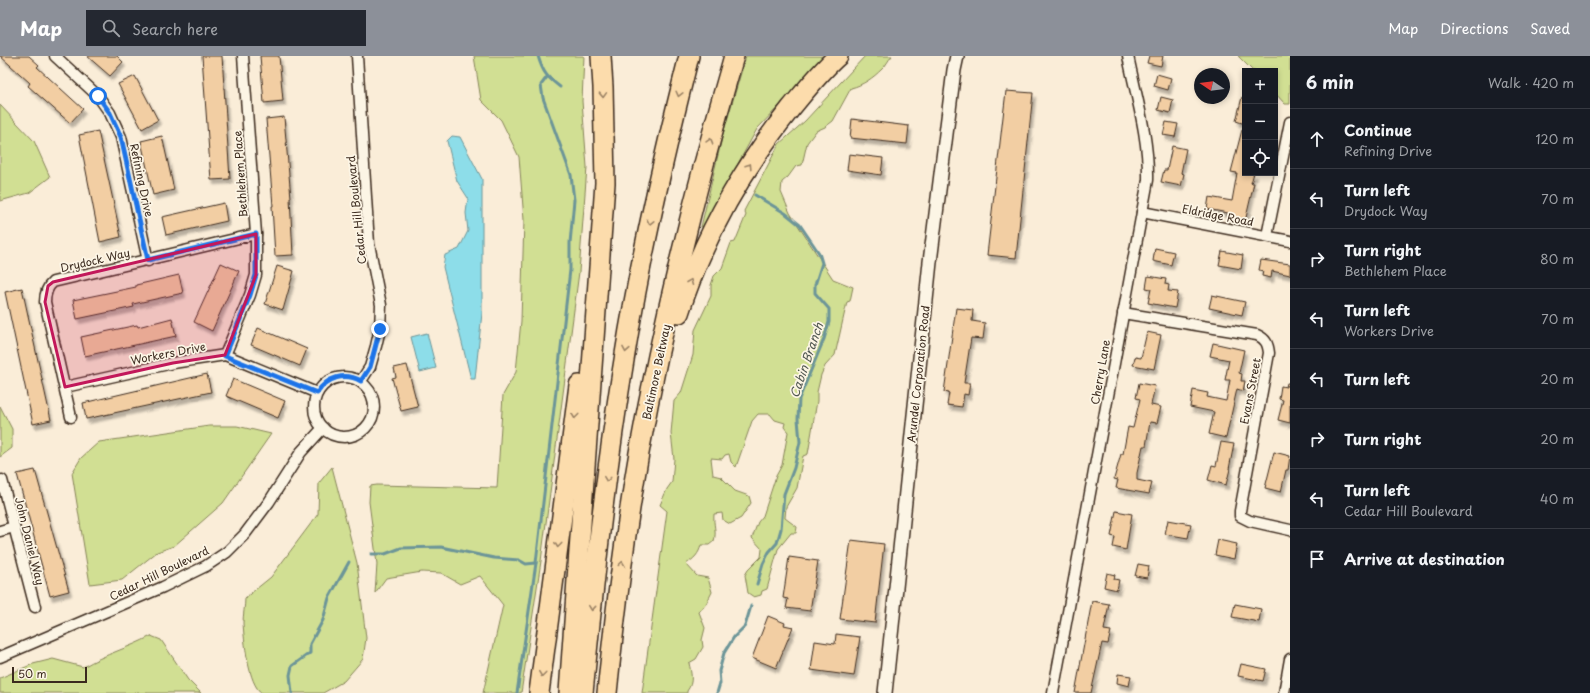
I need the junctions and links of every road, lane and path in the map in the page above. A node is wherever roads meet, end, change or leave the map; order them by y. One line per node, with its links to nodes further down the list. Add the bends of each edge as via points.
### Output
1 (55, 56): 16 (street, Refining Drive, via 98,96 116,125 121,137)
2 (243, 56): 13 (street, Bethlehem Place)
3 (357, 56): 19 (street, Cedar Hill Boulevard, via 369,244 381,305 376,346 370,367)
4 (601, 56): 11 (highway, one-way to 11)
5 (689, 56): 34 (highway, one-way to 34, via 658,184 625,354 610,449)
6 (734, 56): 24 (highway, Baltimore Beltway, one-way to 6, via 696,192)
7 (838, 56): 24 (highway, one-way to 7, via 678,317 695,269 714,227 749,166 776,127)
8 (957, 56): 36 (street, Arundel Corporation Road, via 929,270)
9 (1128, 56): 12 (street, Cherry Lane, via 1148,163 1148,180)
10 (1290, 122): 14 (street)
11 (605, 183): 32 (highway, one-way to 32); 33 (highway)
12 (1142, 212): 14 (street, Eldridge Road); 17 (street, Cherry Lane)
13 (256, 234): 16 (street, Drydock Way); 18 (street, Bethlehem Place, via 256,275)
14 (1267, 236): 15 (street, Eldridge Road)
15 (1290, 241)
16 (148, 260): 20 (street, Drydock Way, via 53,282 48,286 45,302)
17 (1123, 313): 27 (street, Evans Street, via 1250,333 1265,338 1269,353 1240,516 1250,522); 37 (street, Cherry Lane)
18 (225, 356): 20 (street, Workers Drive, via 173,363); 21 (street, Workers Drive)
19 (361, 381): 21 (street, via 345,376 336,377); 23 (street, via 374,398 375,408 368,426 353,436 343,437 334,436)
20 (65, 387): 22 (street, Drydock Way)
21 (317, 393): 23 (street, via 315,415)
22 (71, 417)
23 (323, 428): 30 (street, Cedar Hill Boulevard, via 300,452 270,502 227,552 206,566 163,587)
24 (639, 453): 35 (highway, Baltimore Beltway, one-way to 24, via 625,542)
25 (2, 480): 26 (street, John Daniel Way)
26 (14, 527): 28 (street); 29 (street, John Daniel Way)
27 (1290, 530)
28 (0, 531)
29 (35, 607)
30 (0, 657)
31 (1290, 659): 38 (street)
32 (539, 693)
33 (569, 693)
34 (583, 693)
35 (607, 693)
36 (885, 693)
37 (1053, 693)
38 (1284, 693)

